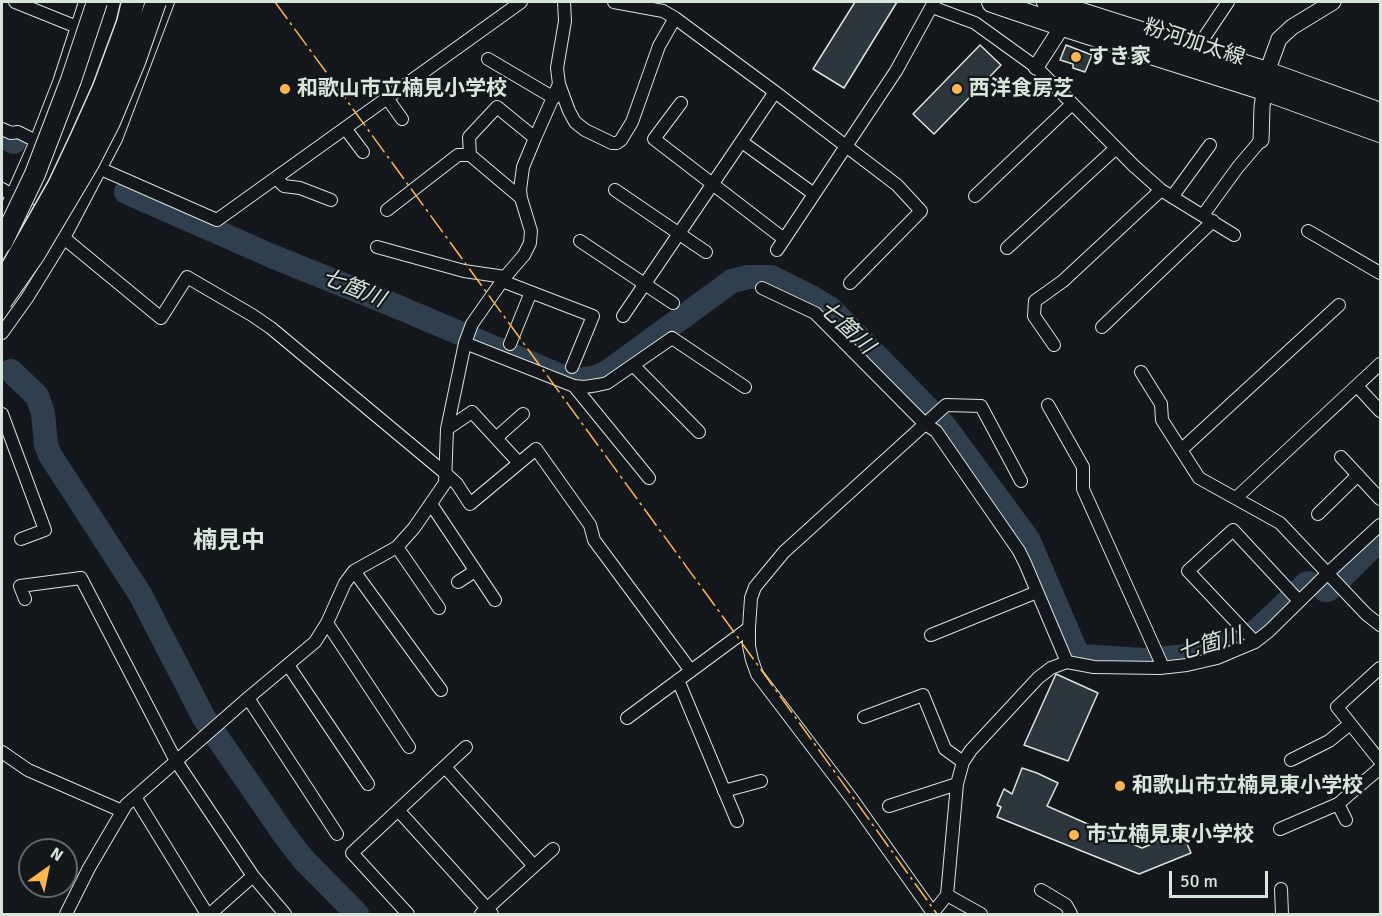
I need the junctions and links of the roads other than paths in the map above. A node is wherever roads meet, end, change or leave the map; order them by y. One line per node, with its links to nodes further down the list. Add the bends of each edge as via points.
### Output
1 (15, 2): 18 (street)
2 (85, 2): 18 (street)
3 (97, 2): 62 (main road, bridge, via 35,174)
4 (123, 2): 67 (highway, via 76,122)
5 (133, 2): 72 (highway, bridge, via 104,88 82,138)
6 (156, 2): 75 (main road, bridge, via 135,62 89,163)
7 (168, 2): 43 (street)
8 (521, 2): 25 (street)
9 (564, 2): 23 (street)
10 (614, 2): 17 (street, via 663,11)
11 (992, 2): 16 (main road, 粉河加太線)
12 (1047, 2): 16 (main road, 粉河加太線)
13 (1228, 2): 19 (street)
14 (1333, 2): 22 (street, via 1279,39)
15 (933, 4): 21 (street, via 975,23); 39 (street, via 896,71)
16 (1071, 12): 19 (main road, 粉河加太線); 21 (street)
17 (675, 18): 23 (street, via 659,46 632,122 617,143 575,122); 24 (street)
18 (77, 27): 36 (street)
19 (1191, 57): 22 (main road, 粉河加太線)
20 (488, 59): 26 (street)
21 (1036, 67): 28 (street)
22 (1266, 81): 29 (main road, 粉河加太線); 33 (main road, 粉河加太線); 35 (street)
23 (559, 84): 26 (street)
24 (775, 92): 37 (street); 39 (street)
25 (387, 98): 30 (street); 31 (street)
26 (554, 98): 34 (street)
27 (681, 102): 45 (street, via 654,139)
28 (1072, 104): 40 (street); 50 (street)
29 (1380, 113)
30 (402, 119)
31 (345, 128): 41 (street); 44 (street)
32 (2, 129): 36 (street)
33 (1380, 132)
34 (534, 138): 42 (street, via 497,108 469,137); 51 (street, via 523,167)
35 (1261, 140): 55 (street, via 1238,167)
36 (36, 141): 47 (street)
37 (742, 142): 45 (street); 49 (street)
38 (1210, 145): 48 (street)
39 (846, 147): 49 (street); 70 (street, via 897,185 921,211)
40 (1116, 148): 48 (street); 64 (street)
41 (363, 152)
42 (470, 156): 51 (street); 53 (street, via 458,155)
43 (101, 169): 44 (street, via 217,220); 59 (street)
44 (276, 178): 52 (street, via 284,186)
45 (712, 186): 57 (street); 60 (street)
46 (615, 190): 57 (street)
47 (7, 192): 54 (street); 59 (street)
48 (1167, 193): 55 (street); 83 (street, via 1035,301 1034,316)
49 (814, 194): 60 (street)
50 (975, 196)
51 (520, 198): 69 (street, via 531,231 530,243)
52 (331, 200)
53 (387, 210)
54 (2, 218)
55 (1208, 218): 58 (street); 79 (street)
56 (1308, 231): 68 (street)
57 (679, 234): 66 (street); 71 (street)
58 (1234, 235)
59 (64, 238): 80 (street); 102 (street, via 160,318 187,277 252,315)
60 (784, 239): 65 (street)
61 (580, 241): 71 (street)
62 (2, 243)
63 (377, 247): 69 (street)
64 (1007, 248)
65 (777, 250)
66 (706, 252)
67 (2, 264)
68 (1380, 273)
69 (503, 279): 74 (street); 81 (street)
70 (850, 283)
71 (645, 284): 76 (street); 78 (street)
72 (2, 286)
73 (762, 288): 95 (street, via 815,313)
74 (531, 292): 82 (street); 86 (street, via 592,316)
75 (2, 301)
76 (673, 303)
77 (1339, 305): 99 (street)
78 (623, 316)
79 (1102, 327)
80 (2, 333)
81 (467, 337): 88 (street); 96 (street)
82 (510, 344)
83 (1054, 345)
84 (1380, 364): 89 (street)
85 (633, 365): 88 (street, via 607,383); 90 (street, via 672,338); 97 (street)
86 (572, 367)
87 (1141, 372): 99 (street, via 1161,404 1162,420)
88 (574, 386): 104 (street)
89 (1358, 386): 92 (street); 106 (street)
90 (745, 387)
91 (1048, 405): 127 (street, via 1083,467 1083,489)
92 (1380, 411)
93 (2, 414): 111 (street, via 45,530)
94 (523, 414): 98 (street)
95 (932, 418): 105 (street, via 946,405 981,406); 117 (street, via 936,431 1019,551); 124 (street, via 784,552 755,587)
96 (447, 429): 98 (street, via 472,412); 102 (street)
97 (699, 432)
98 (496, 438): 101 (street)
99 (1181, 450): 106 (street, via 1199,478)
100 (1341, 457): 103 (street)
101 (519, 464): 102 (street, via 471,504); 131 (street, via 536,449 590,525 594,540)
102 (445, 473): 108 (street, via 445,483)
103 (1358, 475): 107 (street); 109 (street)
104 (649, 478)
105 (1022, 481)
106 (1236, 498): 115 (street, via 1280,523)
107 (1380, 499)
108 (431, 504): 112 (street); 114 (street)
109 (1318, 514)
110 (1380, 525): 115 (street)
111 (21, 539)
112 (397, 547): 113 (street); 121 (street)
113 (354, 571): 122 (street); 133 (street)
114 (475, 571): 116 (street); 120 (street)
115 (1334, 580): 118 (street); 123 (street)
116 (458, 582)
117 (1037, 592): 125 (street); 128 (street)
118 (1295, 596): 126 (street, via 1269,631); 126 (street, via 1233,530 1188,571)
119 (25, 599): 142 (street, via 20,586 81,578)
120 (495, 600)
121 (439, 608)
122 (327, 623): 129 (street, via 315,642); 138 (street)
123 (1380, 625)
124 (749, 628): 131 (street); 167 (street, via 749,646 758,674)
125 (931, 635)
126 (1250, 637): 127 (street, via 1216,658 1187,665)
127 (1160, 661): 128 (street, via 1094,666)
128 (1067, 662): 144 (street, via 1038,678)
129 (288, 665): 134 (street); 148 (street)
130 (1380, 668): 137 (street, via 1337,707)
131 (691, 671): 132 (street)
132 (678, 680): 136 (street); 150 (street)
133 (441, 690)
134 (248, 698): 142 (street); 159 (street)
135 (864, 717): 144 (street, via 923,695 945,749)
136 (627, 718)
137 (1350, 724): 141 (street, via 1329,741); 143 (street)
138 (409, 747)
139 (466, 747): 145 (street)
140 (2, 752): 155 (street, via 28,770)
141 (1291, 760)
142 (176, 761): 151 (street); 162 (street)
143 (1380, 761)
144 (963, 762): 149 (street)
145 (444, 767): 154 (street); 161 (street)
146 (1380, 768): 152 (street)
147 (761, 781): 150 (street)
148 (368, 784)
149 (957, 784): 153 (street); 165 (street)
150 (724, 791): 157 (street)
151 (135, 797): 155 (street); 169 (street)
152 (1338, 804): 156 (street); 158 (street)
153 (889, 806)
154 (398, 810): 166 (street); 171 (street, via 352,853)
155 (122, 811): 168 (street)
156 (1346, 820)
157 (737, 821)
158 (1280, 829)
159 (337, 834)
160 (553, 849): 161 (street)
161 (534, 866): 166 (street)
162 (253, 876): 169 (street); 170 (street)
163 (1281, 889): 174 (street)
164 (1041, 890): 173 (street, via 1066,905)
165 (946, 895): 167 (street); 172 (street)
166 (486, 913)
167 (932, 914)
168 (66, 915)
169 (209, 915)
170 (285, 915)
171 (408, 915)
172 (981, 915)
173 (1071, 915)
174 (1282, 915)

